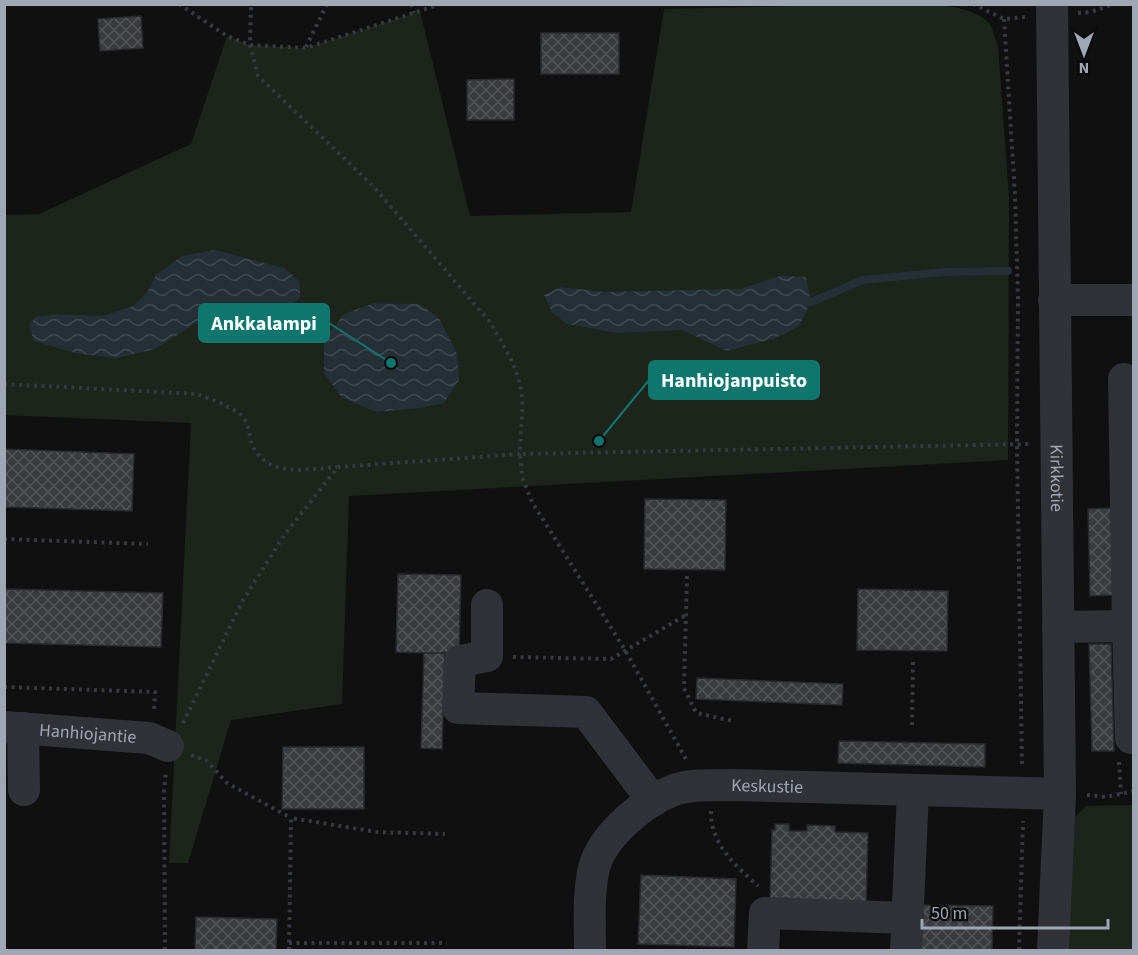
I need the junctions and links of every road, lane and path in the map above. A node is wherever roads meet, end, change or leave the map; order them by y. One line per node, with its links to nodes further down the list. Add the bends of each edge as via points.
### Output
1 (179, 4): 9 (path, via 227,36)
2 (250, 4): 9 (path)
3 (327, 4): 10 (path)
4 (411, 4): 8 (path)
5 (441, 4): 8 (path)
6 (973, 4): 15 (path, via 1004,19 1015,195)
7 (1052, 4): 11 (street, Kirkkotie)
8 (414, 13): 10 (path)
9 (250, 45): 10 (path); 16 (path, via 258,76 374,187 489,321 518,375 522,396)
10 (306, 48)
11 (1054, 300): 12 (street); 24 (street, Kirkkotie)
12 (1134, 300)
13 (1124, 379): 23 (street)
14 (4, 384): 17 (path, via 197,394 225,404 245,420 252,446 266,464 293,470)
15 (1017, 445): 16 (path); 38 (path)
16 (520, 454): 17 (path); 25 (path, via 522,477 532,502)
17 (338, 467): 33 (path, via 285,534 243,600 188,714)
18 (4, 539): 19 (path)
19 (148, 544)
20 (687, 576): 22 (path)
21 (487, 605): 26 (street)
22 (686, 615): 25 (path); 29 (path, via 684,688 696,713)
23 (1128, 626): 24 (street); 32 (street)
24 (1058, 627): 39 (street, Kirkkotie)
25 (625, 650): 26 (path, via 611,659); 34 (path)
26 (487, 656): 40 (street, via 460,661 458,708 586,712)
27 (914, 658): 30 (path)
28 (4, 687): 33 (path, via 155,693)
29 (733, 721)
30 (912, 725)
31 (14, 728): 33 (street, Hanhiojantie); 35 (street)
32 (1131, 738)
33 (159, 742): 42 (path, via 207,761 226,783); 48 (path, via 164,792)
34 (691, 767)
35 (24, 789)
36 (914, 791): 38 (street, Keskustie); 40 (street, Keskustie, via 701,786 675,789); 45 (street)
37 (1134, 791): 39 (path, via 1106,797)
38 (1022, 794): 39 (street, Keskustie); 53 (path)
39 (1071, 794): 54 (street, Kirkkotie)
40 (653, 801): 50 (street, Keskustie, via 617,830 594,867)
41 (711, 808): 44 (path, via 714,834 726,854 762,889)
42 (291, 818): 43 (path, via 377,832); 46 (path)
43 (445, 834)
44 (765, 914): 45 (street); 51 (street)
45 (908, 918): 52 (street)
46 (290, 943): 47 (path); 49 (path)
47 (447, 943)
48 (165, 951)
49 (290, 951)
50 (590, 951)
51 (763, 951)
52 (906, 951)
53 (1020, 951)
54 (1053, 951)

